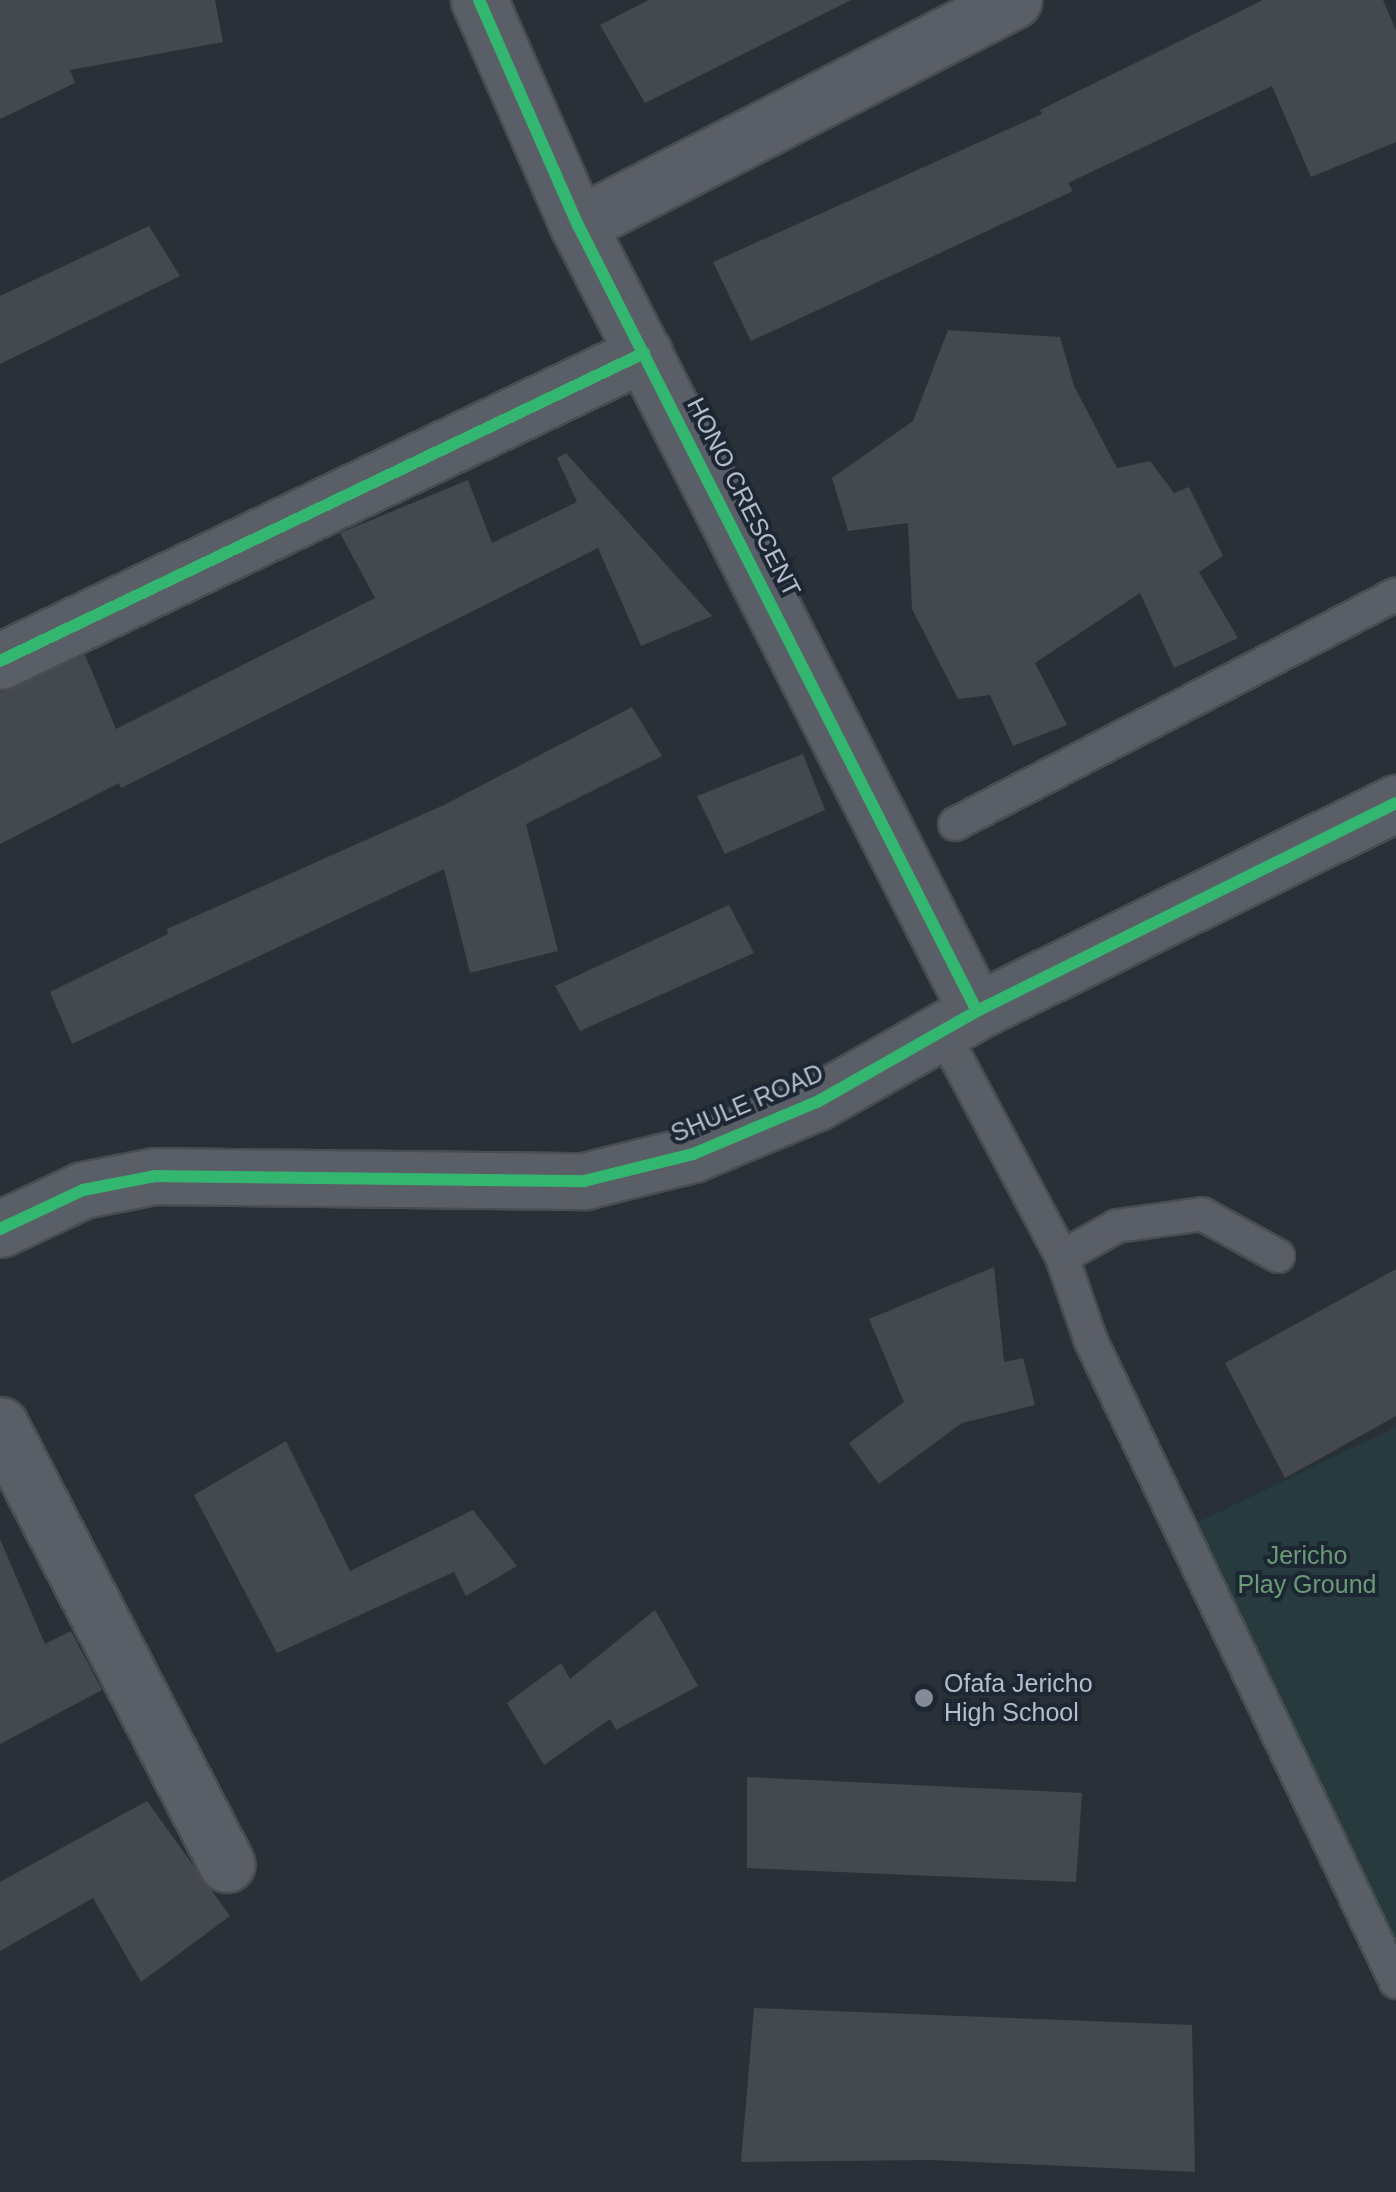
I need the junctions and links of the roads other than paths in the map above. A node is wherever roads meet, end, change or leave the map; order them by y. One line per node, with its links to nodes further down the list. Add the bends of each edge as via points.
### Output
1 (478, 0): 3 (street, HONO CRESCENT)
2 (1013, 0): 3 (street)
3 (578, 225): 4 (street, HONO CRESCENT)
4 (644, 354): 6 (street); 9 (street, HONO CRESCENT)
5 (1396, 594): 8 (lane)
6 (0, 661)
7 (1396, 803): 9 (street, SHULE ROAD)
8 (955, 824)
9 (959, 1021): 10 (street, SHULE ROAD, via 817,1102 694,1154 584,1182 156,1176 83,1190); 12 (lane)
10 (0, 1229)
11 (1278, 1256): 12 (lane, via 1202,1214 1117,1226)
12 (1062, 1257): 15 (lane, via 1091,1341)
13 (0, 1424): 14 (street)
14 (227, 1864)
15 (1396, 1982)

